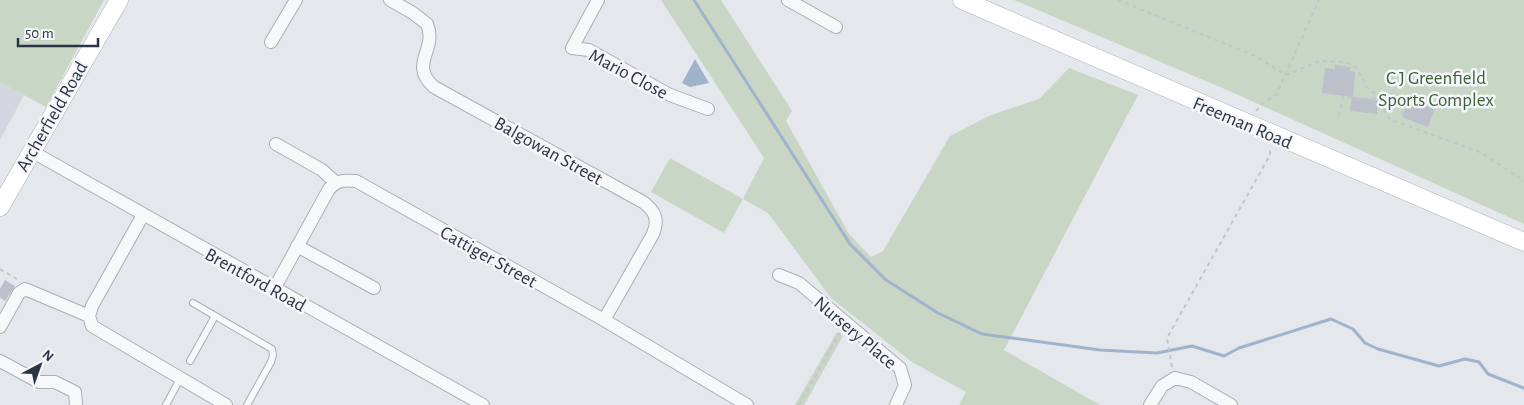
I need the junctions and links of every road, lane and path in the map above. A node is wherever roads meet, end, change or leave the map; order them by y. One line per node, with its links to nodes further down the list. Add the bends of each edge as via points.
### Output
1 (119, 0): 19 (street, Archerfield Road)
2 (296, 0): 10 (street)
3 (390, 0): 34 (street, Balgowan Street, via 427,24 430,40 422,66 427,81 434,87 642,202 654,212 653,234)
4 (598, 0): 13 (street, Mario Close, via 572,48 589,50 670,95)
5 (788, 0): 9 (street)
6 (962, 0): 24 (street, Freeman Road)
7 (1118, 0): 11 (path, via 1255,56)
8 (1319, 0): 11 (path)
9 (836, 27)
10 (271, 42)
11 (1286, 75): 12 (path, via 1320,61 1346,62 1356,67 1369,90); 14 (path, via 1276,95)
12 (1382, 98): 15 (path, via 1343,97); 16 (path, via 1391,93 1407,99); 20 (path, via 1385,113 1391,120 1480,152)
13 (708, 109)
14 (1256, 112)
15 (1339, 116)
16 (1401, 116)
17 (276, 144): 21 (street, via 322,170)
18 (1269, 146): 37 (path, via 1270,155 1169,334)
19 (31, 151): 22 (street, Archerfield Road); 23 (street, Brentford Road)
20 (1524, 181)
21 (335, 182): 25 (street); 34 (street, Cattiger Street, via 356,181)
22 (0, 207)
23 (144, 215): 30 (street, Brentford Road); 32 (street)
24 (1524, 242)
25 (298, 246): 28 (street); 30 (street)
26 (0, 269): 29 (path, via 18,279)
27 (779, 275): 35 (street, Nursery Place, via 799,283)
28 (374, 288)
29 (25, 289): 32 (street); 36 (street, via 19,293)
30 (274, 289): 45 (street, Brentford Road)
31 (193, 304): 33 (lane)
32 (89, 316): 40 (street, via 92,326 100,333)
33 (215, 316): 39 (lane); 44 (lane, via 272,349 271,362)
34 (604, 320): 46 (street, Cattiger Street)
35 (846, 323): 47 (path); 48 (street, Nursery Place, via 900,368 905,385)
36 (0, 327)
37 (1172, 356)
38 (0, 361): 41 (street, via 39,382 55,382 75,392)
39 (190, 361)
40 (180, 379): 42 (lane); 43 (street)
41 (76, 405)
42 (166, 405)
43 (226, 405)
44 (247, 405)
45 (482, 405)
46 (747, 405)
47 (799, 405)
48 (896, 405)
49 (1150, 405): 50 (street, via 1169,380 1183,379)
50 (1231, 405)

